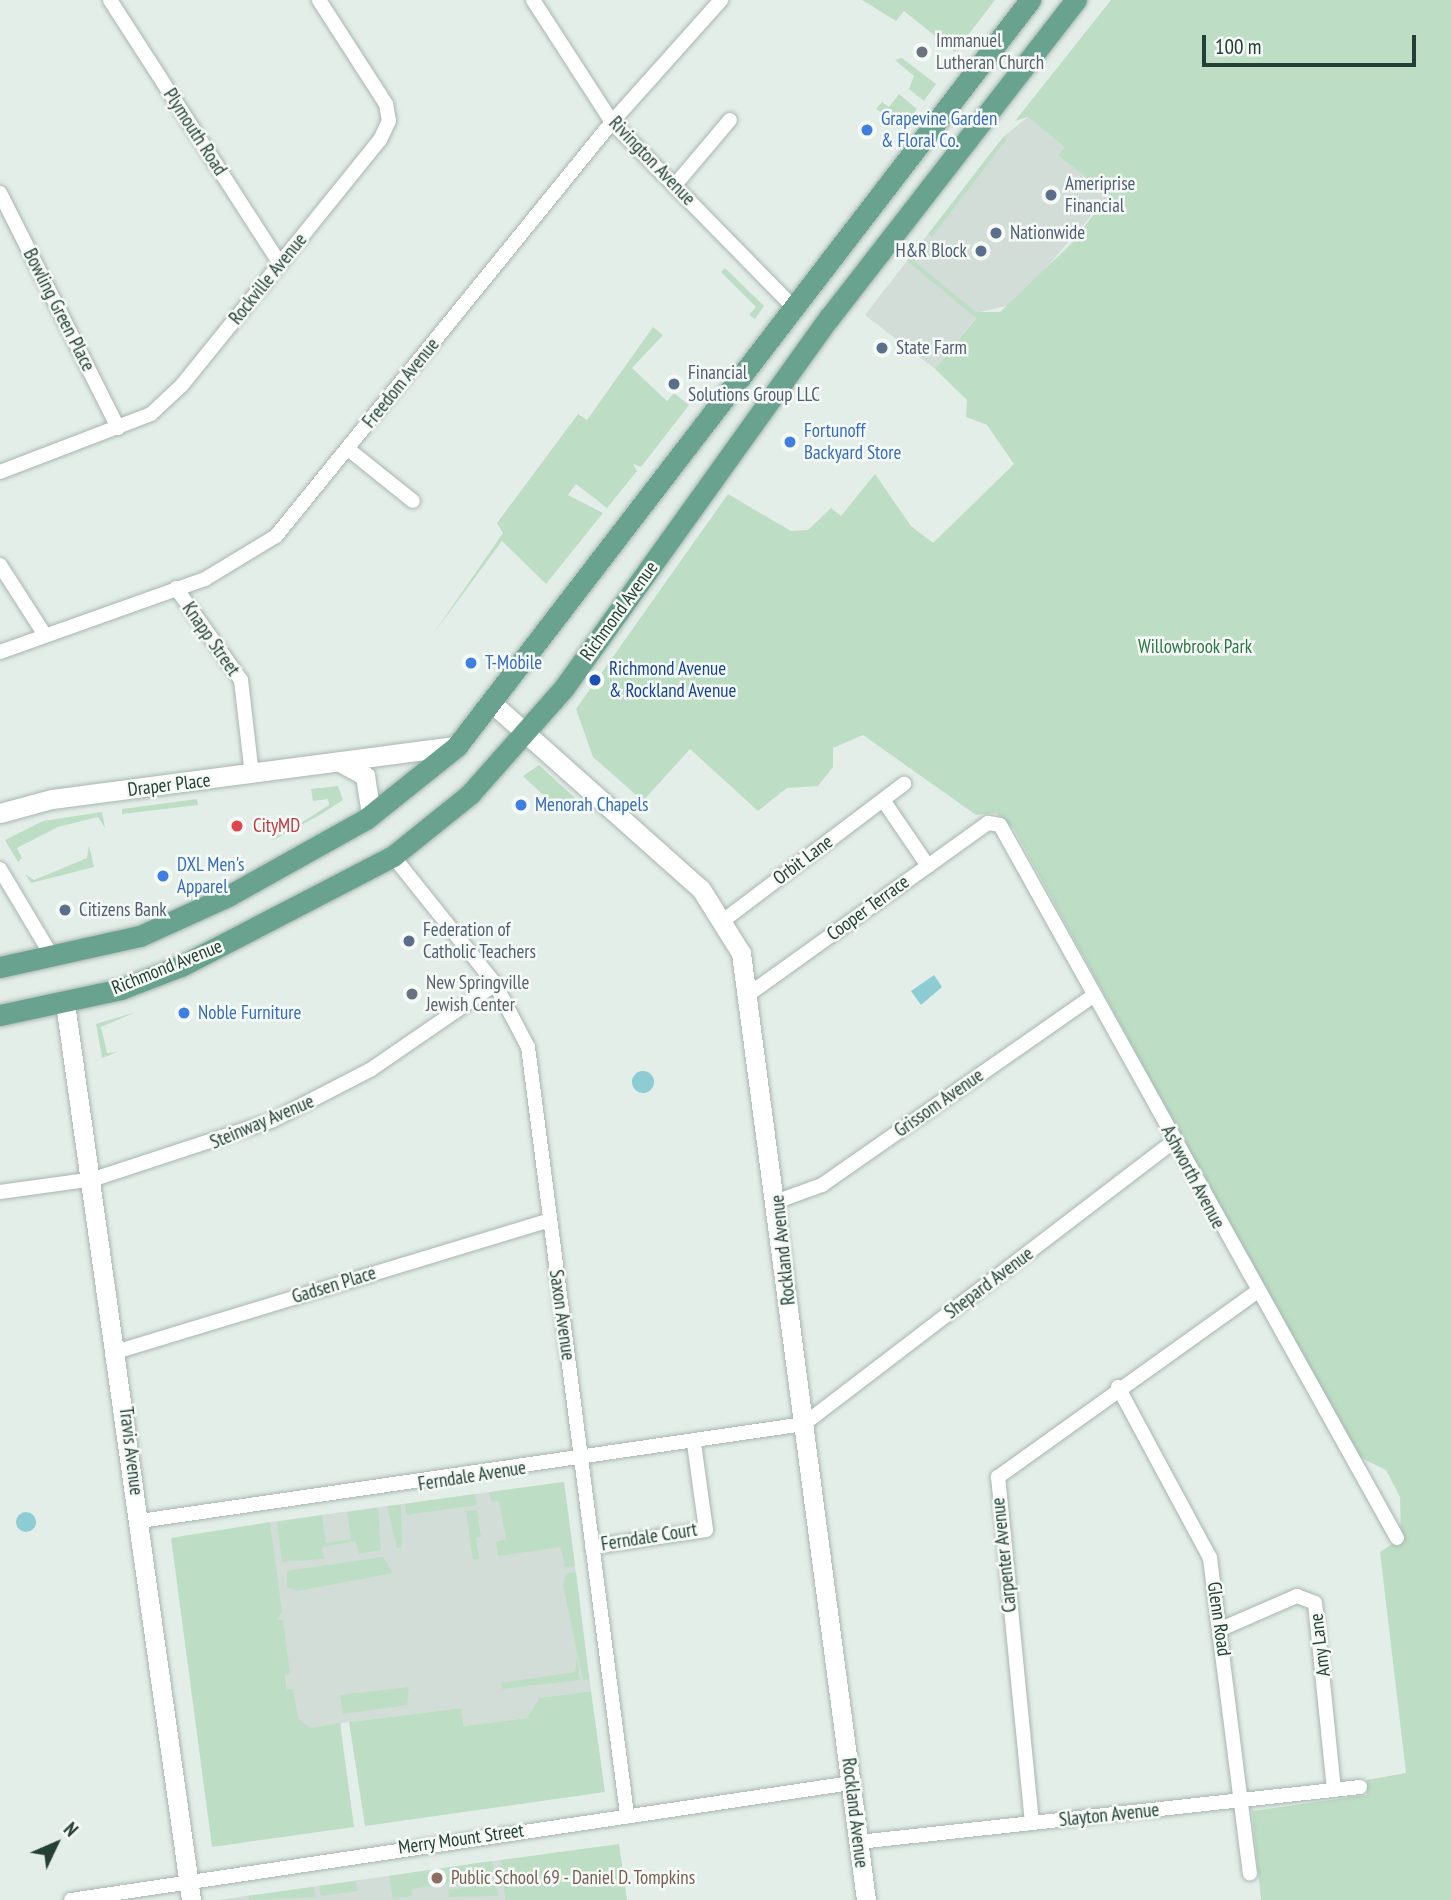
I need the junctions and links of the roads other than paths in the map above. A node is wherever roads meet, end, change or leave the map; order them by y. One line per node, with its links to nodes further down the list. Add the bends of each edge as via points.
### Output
1 (110, 0): 11 (street, Plymouth Road)
2 (319, 0): 11 (street, Rockville Avenue, via 386,104 389,121)
3 (533, 0): 8 (street, Rivington Avenue)
4 (721, 0): 8 (street, Freedom Avenue)
5 (1030, 0): 12 (main road, Richmond Avenue)
6 (1076, 0): 22 (main road, Richmond Avenue, via 829,318)
7 (730, 120): 9 (street)
8 (612, 122): 9 (street, Rivington Avenue); 14 (street, Freedom Avenue)
9 (675, 185): 12 (street, Rivington Avenue)
10 (0, 193): 13 (street, Bowling Green Place)
11 (279, 264): 13 (street, Rockville Avenue, via 182,385 151,414)
12 (792, 306): 21 (main road, Richmond Avenue)
13 (118, 428): 15 (street, Rockville Avenue)
14 (348, 449): 16 (street); 18 (street, Freedom Avenue, via 293,518 255,553)
15 (0, 471)
16 (413, 501)
17 (0, 565): 19 (street)
18 (176, 588): 19 (street, Freedom Avenue); 25 (street, Knapp Street, via 241,680)
19 (45, 635): 20 (street, Freedom Avenue)
20 (0, 652)
21 (494, 704): 22 (street, Rockland Avenue); 23 (main road, Richmond Avenue)
22 (527, 733): 31 (main road, Richmond Avenue, via 470,794); 34 (street, Rockland Avenue, via 692,880)
23 (457, 746): 24 (street, Draper Place); 29 (main road, Richmond Avenue)
24 (339, 762): 25 (street, Draper Place); 29 (street, via 365,776)
25 (252, 775): 28 (street, Draper Place, via 52,799)
26 (904, 784): 27 (street, Orbit Lane)
27 (883, 800): 32 (street); 34 (street, Orbit Lane)
28 (0, 814)
29 (371, 815): 35 (main road, Richmond Avenue, via 162,928)
30 (988, 823): 32 (street, Cooper Terrace); 39 (street, Ashworth Avenue, via 1000,825)
31 (393, 856): 37 (street, Saxon Avenue); 40 (main road, Richmond Avenue, via 181,966)
32 (928, 866): 38 (street, Cooper Terrace)
33 (0, 869): 35 (street)
34 (724, 920): 38 (street, Rockland Avenue, via 741,953)
35 (53, 958): 36 (main road, Richmond Avenue)
36 (0, 967)
37 (495, 984): 43 (street, Steinway Avenue, via 407,1048 324,1096 224,1140); 46 (street, Saxon Avenue, via 528,1047)
38 (749, 994): 45 (street, Rockland Avenue)
39 (1094, 995): 42 (street, Ashworth Avenue); 45 (street, Grissom Avenue, via 822,1185)
40 (65, 1003): 41 (main road, Richmond Avenue); 43 (street, Travis Avenue)
41 (0, 1015)
42 (1174, 1142): 47 (street, Ashworth Avenue); 50 (street, Shepard Avenue)
43 (94, 1179): 44 (street, Steinway Avenue); 48 (street, Travis Avenue)
44 (0, 1192)
45 (778, 1201): 50 (street, Rockland Avenue)
46 (549, 1220): 48 (street, Gadsen Place); 52 (street, Saxon Avenue)
47 (1255, 1293): 49 (street, Carpenter Avenue); 54 (street, Ashworth Avenue)
48 (119, 1351): 53 (street, Travis Avenue)
49 (1118, 1387): 56 (street, Glenn Road, via 1210,1558); 62 (street, Carpenter Avenue, via 1009,1464 997,1483)
50 (804, 1424): 51 (street, Ferndale Avenue); 57 (street, Rockland Avenue)
51 (694, 1443): 52 (street, Ferndale Avenue); 55 (street, Ferndale Court, via 706,1530)
52 (580, 1459): 53 (street, Ferndale Avenue); 55 (street, Saxon Avenue)
53 (140, 1521): 65 (street, Travis Avenue)
54 (1397, 1538)
55 (592, 1547): 61 (street, Saxon Avenue)
56 (1221, 1629): 59 (street, Amy Lane, via 1297,1596 1315,1602); 60 (street, Glenn Road)
57 (851, 1783): 61 (street, Merry Mount Street); 63 (street, Rockland Avenue)
58 (1360, 1787): 59 (street, Slayton Avenue)
59 (1334, 1790): 60 (street, Slayton Avenue)
60 (1240, 1800): 62 (street, Slayton Avenue); 64 (street, Glenn Road)
61 (627, 1815): 65 (street, Merry Mount Street)
62 (1032, 1823): 63 (street, Slayton Avenue)
63 (859, 1842): 68 (street, Rockland Avenue)
64 (1250, 1873)
65 (188, 1879): 66 (street, Merry Mount Street); 67 (street, Travis Avenue)
66 (71, 1900)
67 (191, 1900)
68 (866, 1900)

